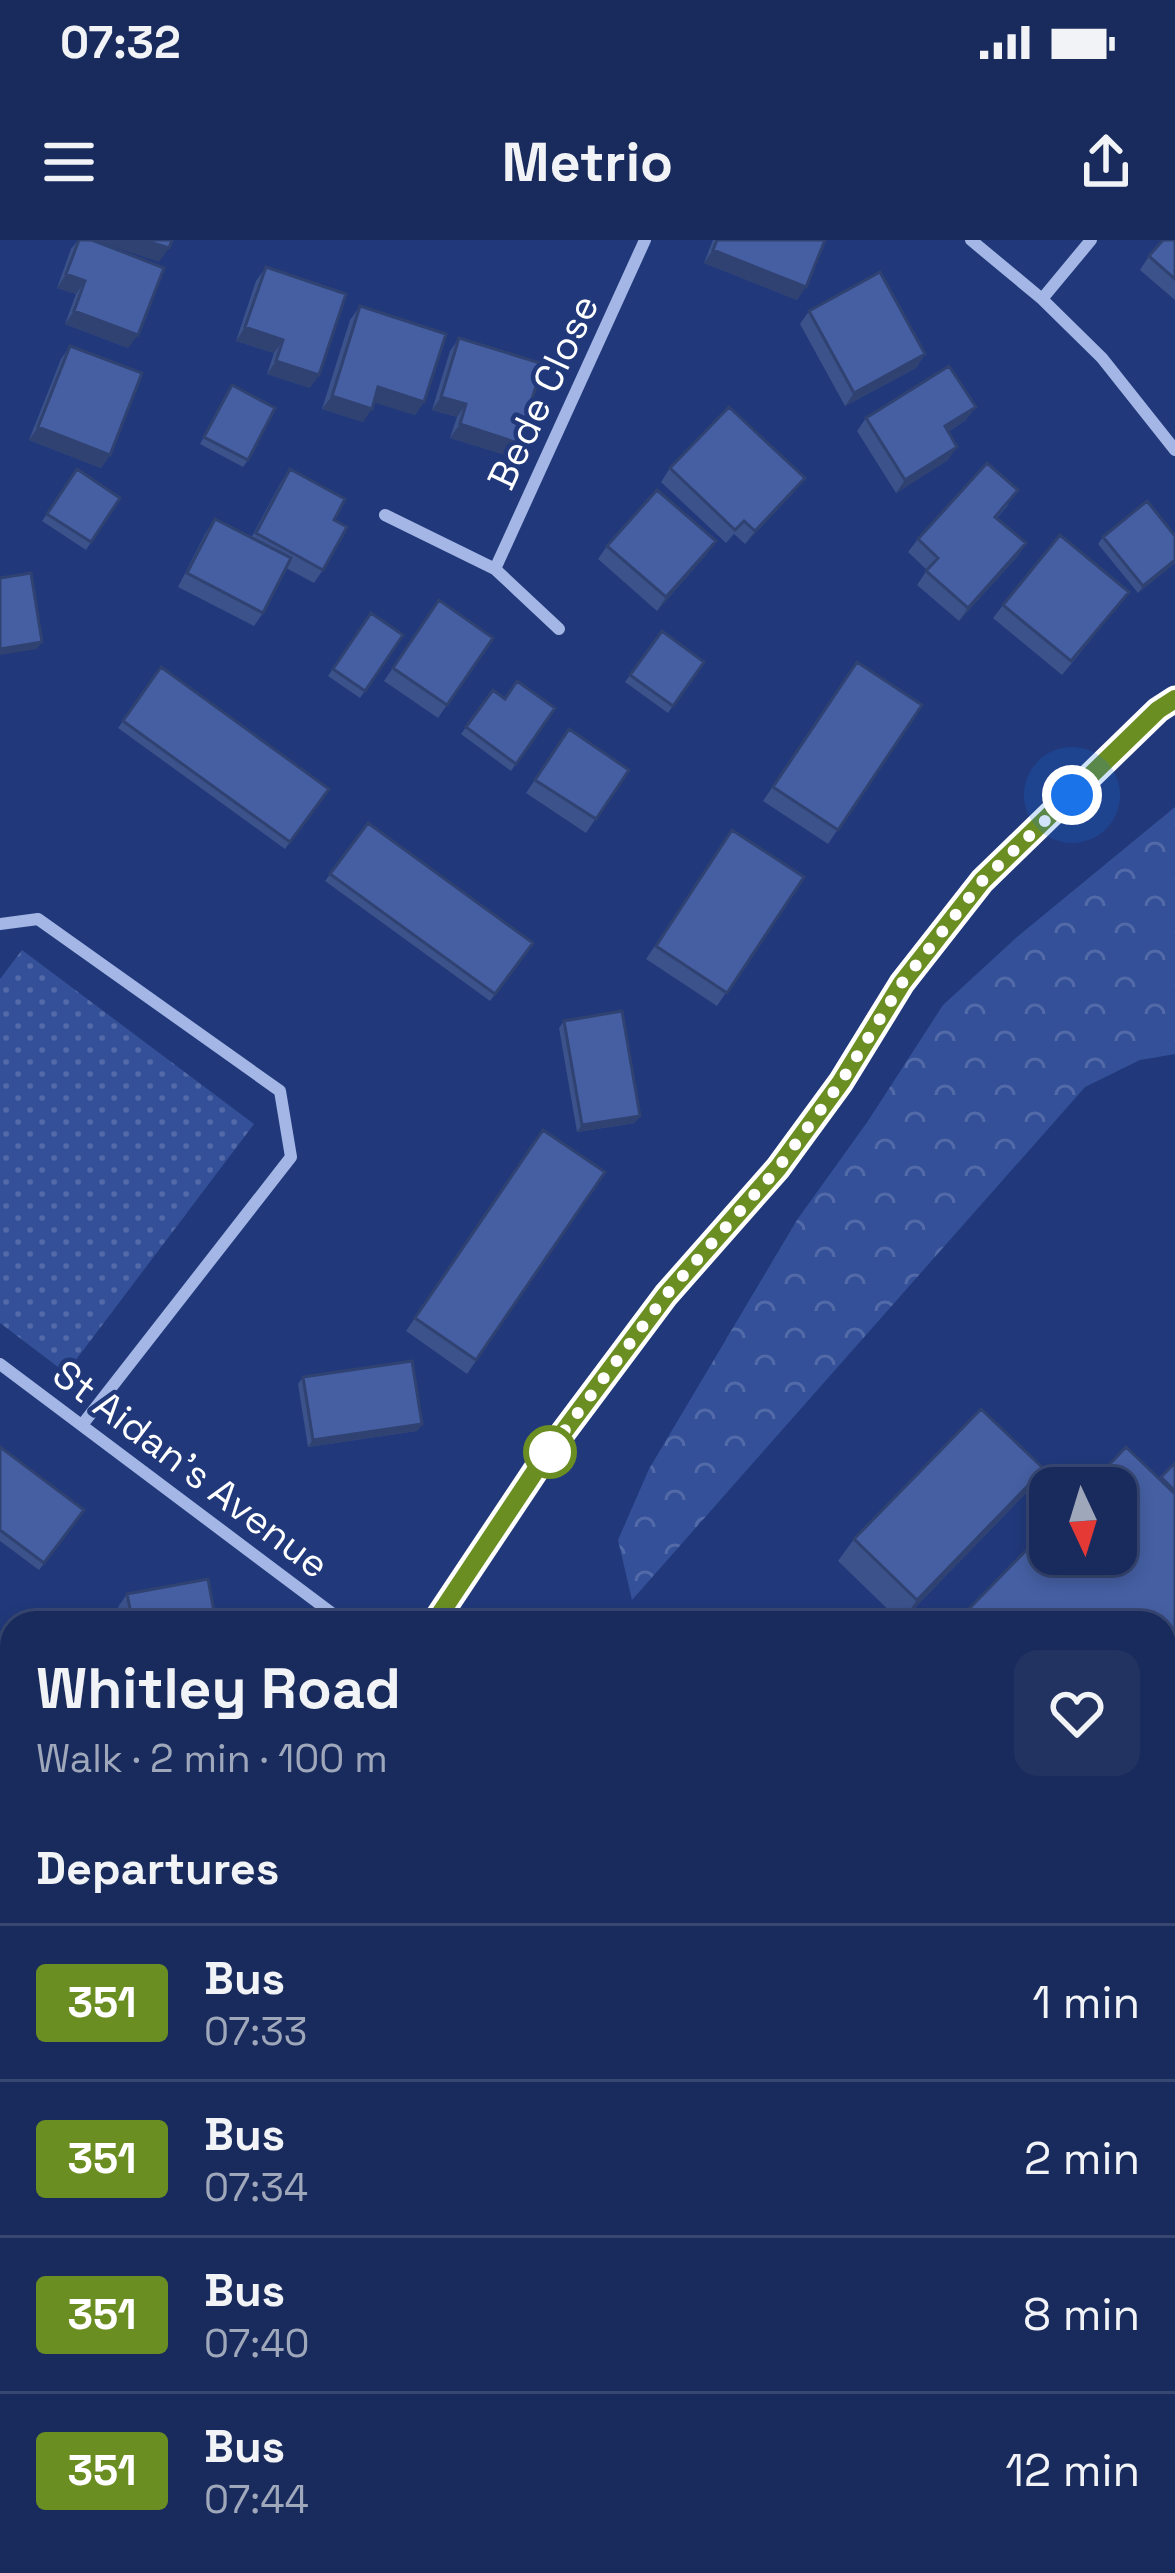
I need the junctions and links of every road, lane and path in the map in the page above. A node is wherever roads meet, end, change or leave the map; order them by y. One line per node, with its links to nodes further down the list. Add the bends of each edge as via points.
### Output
1 (645, 240): 7 (street, Bede Close)
2 (971, 240): 4 (street)
3 (1091, 240): 4 (street)
4 (1042, 299): 5 (street, via 1102,358)
5 (1175, 450)
6 (385, 515): 7 (street)
7 (495, 569): 8 (street)
8 (560, 629)
9 (1175, 699): 14 (street, via 982,881 902,983 778,1168 666,1295 544,1458)
10 (0, 924): 12 (street, via 38,919 280,1091 291,1157)
11 (0, 1364): 12 (street, St Aidan's Avenue)
12 (82, 1425): 13 (street, St Aidan's Avenue)
13 (330, 1611)
14 (442, 1611)

